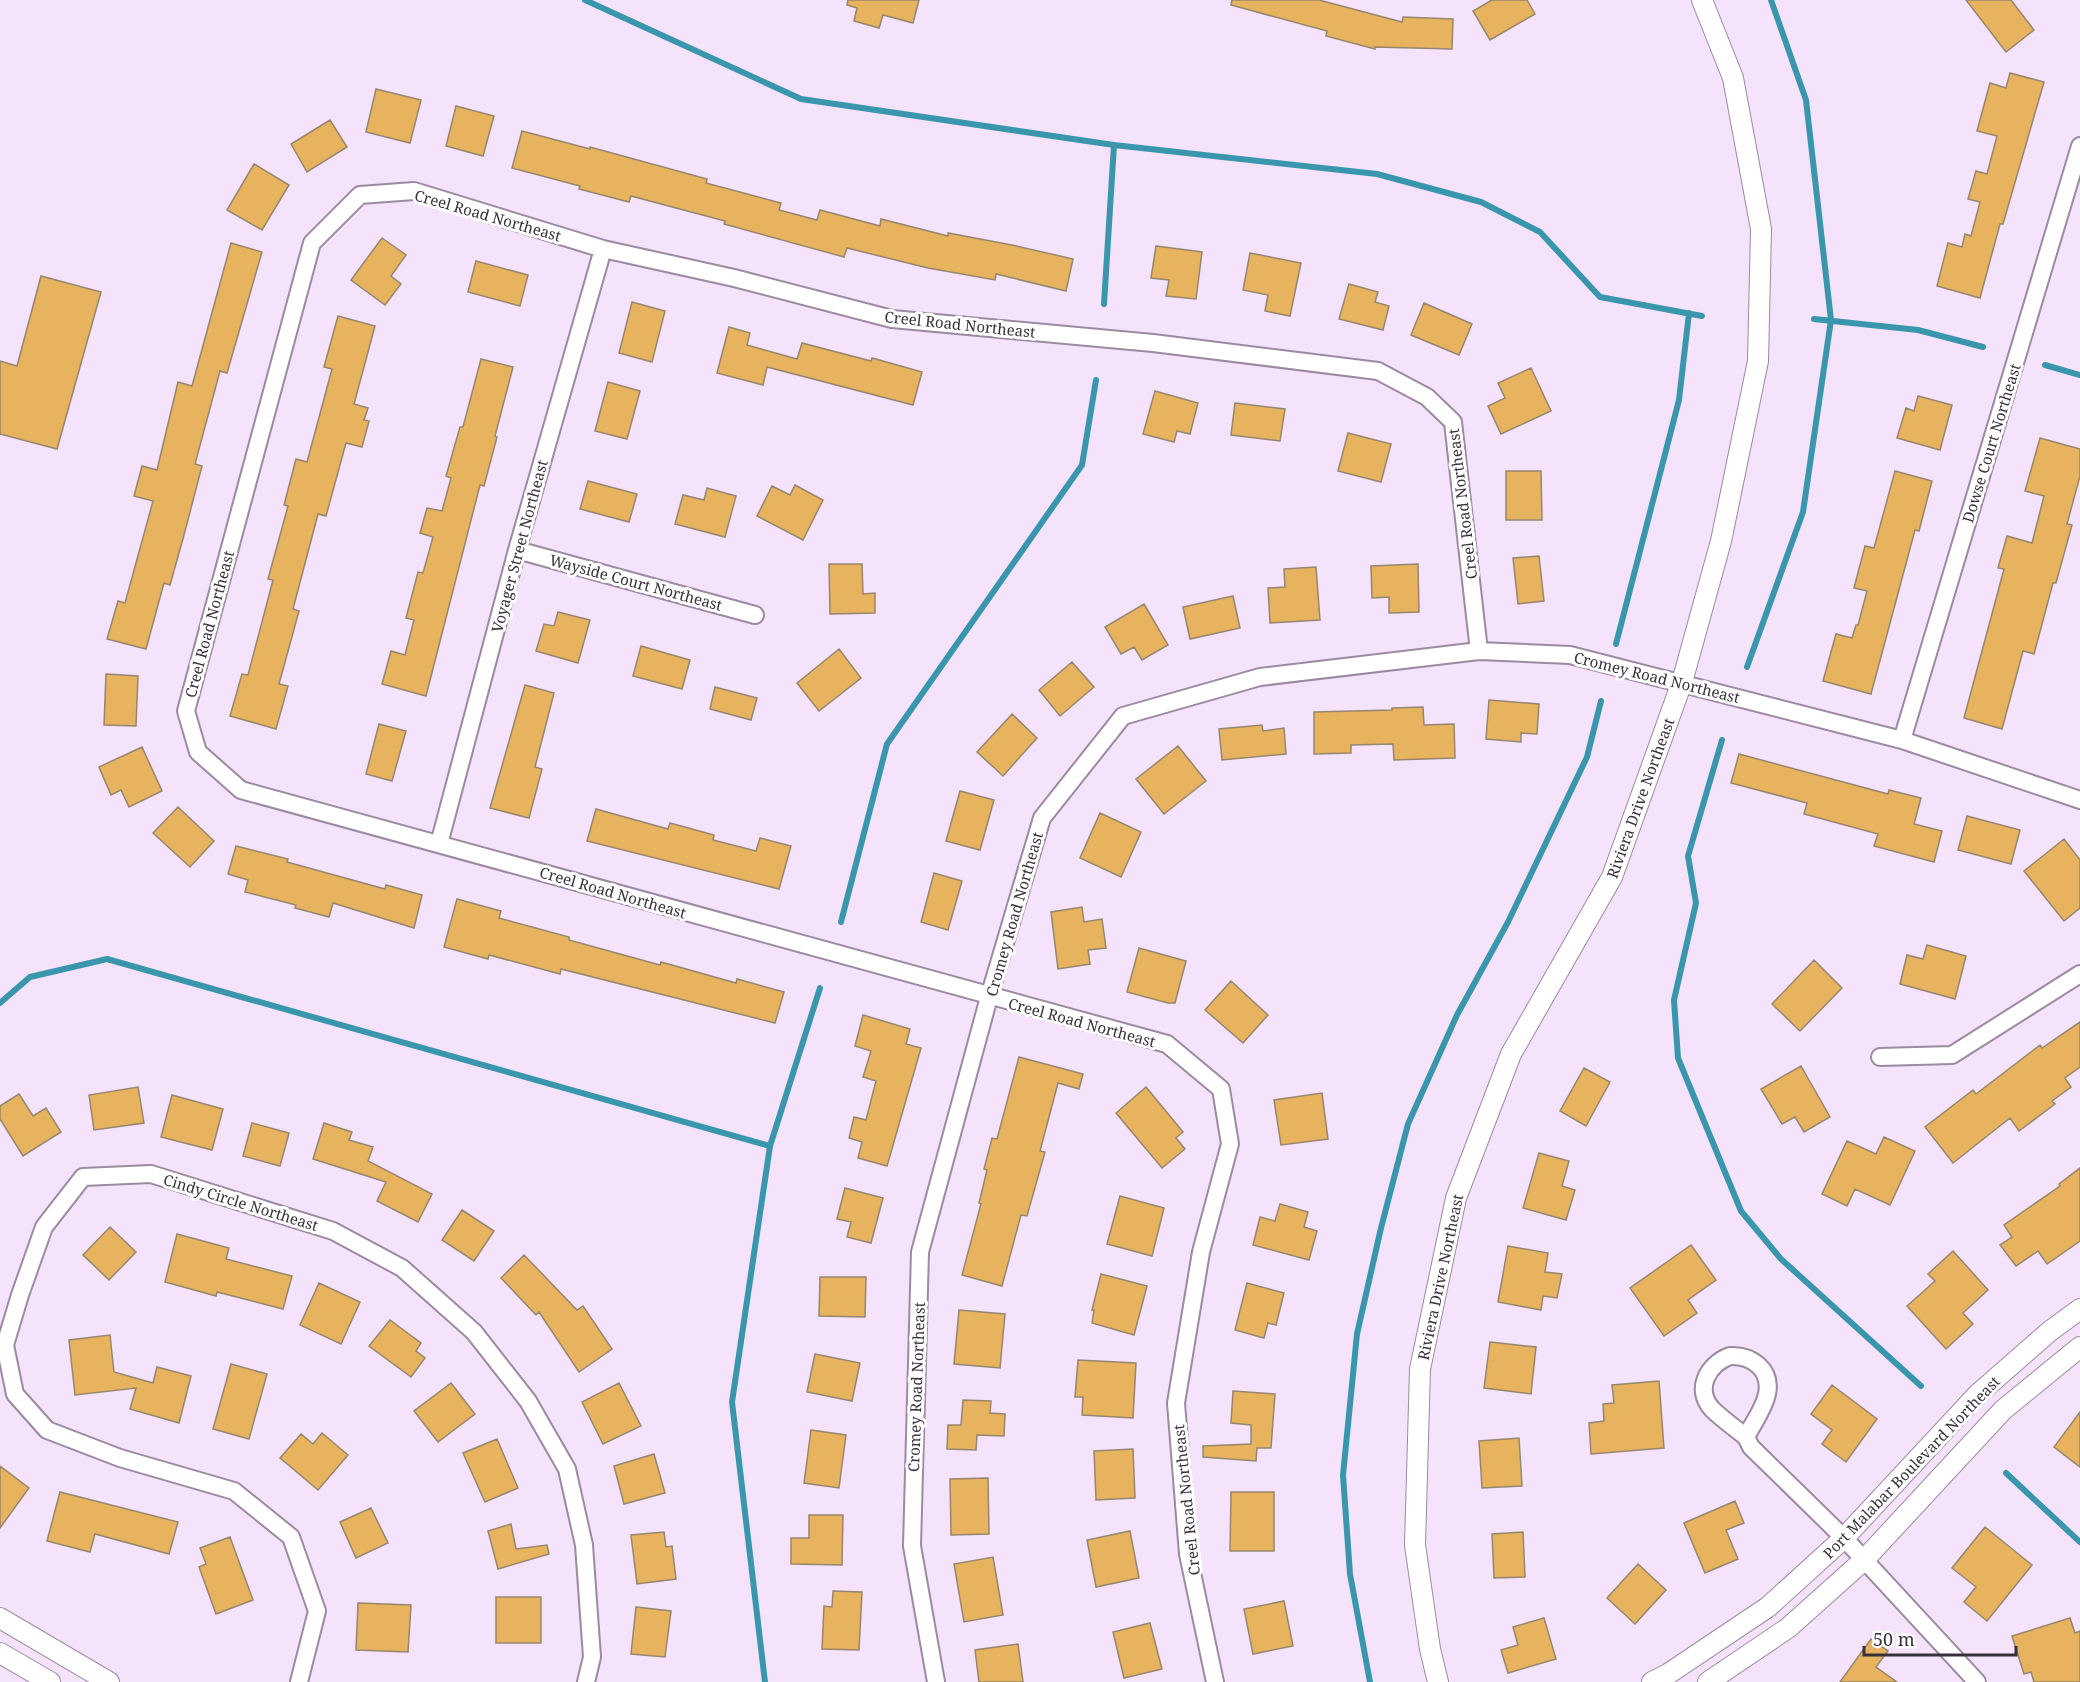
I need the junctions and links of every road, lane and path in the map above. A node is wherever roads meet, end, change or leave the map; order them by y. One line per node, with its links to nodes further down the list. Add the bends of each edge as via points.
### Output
1 (1702, 0): 7 (street, Riviera Drive Northeast, via 1733,78 1761,230 1758,361 1721,541)
2 (2080, 146): 8 (street, Dowse Court Northeast)
3 (603, 249): 4 (street, Voyager Street Northeast); 6 (street, Creel Road Northeast, via 892,319 1153,343 1377,371 1427,397 1453,422); 10 (street, Creel Road Northeast, via 414,191 360,195 312,243 186,711 198,752 241,790)
4 (518, 549): 5 (street, Wayside Court Northeast); 10 (street, Voyager Street Northeast)
5 (755, 615)
6 (1479, 651): 7 (street, Cromey Road Northeast, via 1570,655); 12 (street, Cromey Road Northeast, via 1260,677 1123,716 1042,818)
7 (1682, 682): 8 (street, Cromey Road Northeast); 27 (street, Riviera Drive Northeast, via 1612,877 1511,1054 1456,1198 1419,1381 1415,1545)
8 (1902, 740): 9 (street, Cromey Road Northeast)
9 (2080, 800)
10 (439, 844): 12 (street, Creel Road Northeast)
11 (2080, 974): 13 (street, via 1952,1055)
12 (989, 997): 25 (street, Cromey Road Northeast, via 920,1252 912,1546); 26 (street, Creel Road Northeast, via 1167,1044 1221,1089 1230,1144 1201,1252 1176,1403 1188,1554)
13 (1880, 1057)
14 (2080, 1310): 17 (street, Port Malabar Boulevard Northeast, via 1978,1394)
15 (2080, 1347): 18 (street, Port Malabar Boulevard Northeast, via 2003,1410)
16 (1746, 1437): 16 (street, via 1764,1403 1767,1384 1760,1366 1751,1359 1730,1356 1719,1360 1705,1376 1706,1398 1711,1408); 17 (street, via 1751,1447)
17 (1844, 1538): 18 (street); 28 (street, Port Malabar Boulevard Northeast, via 1768,1607)
18 (1864, 1560): 29 (street, Port Malabar Boulevard Northeast, via 1788,1628); 30 (street)
19 (0, 1618): 22 (street)
20 (0, 1653): 21 (street)
21 (50, 1682)
22 (109, 1682)
23 (299, 1682): 24 (street, Cindy Circle Northeast, via 317,1611 291,1537 234,1491 120,1458 47,1430 15,1394 6,1345 20,1295 44,1227 83,1177 151,1174 333,1231 402,1268 474,1332 528,1401 567,1468 584,1545 592,1657)
24 (586, 1682)
25 (936, 1682)
26 (1215, 1682)
27 (1438, 1682)
28 (1652, 1682)
29 (1708, 1682)
30 (1977, 1682)

